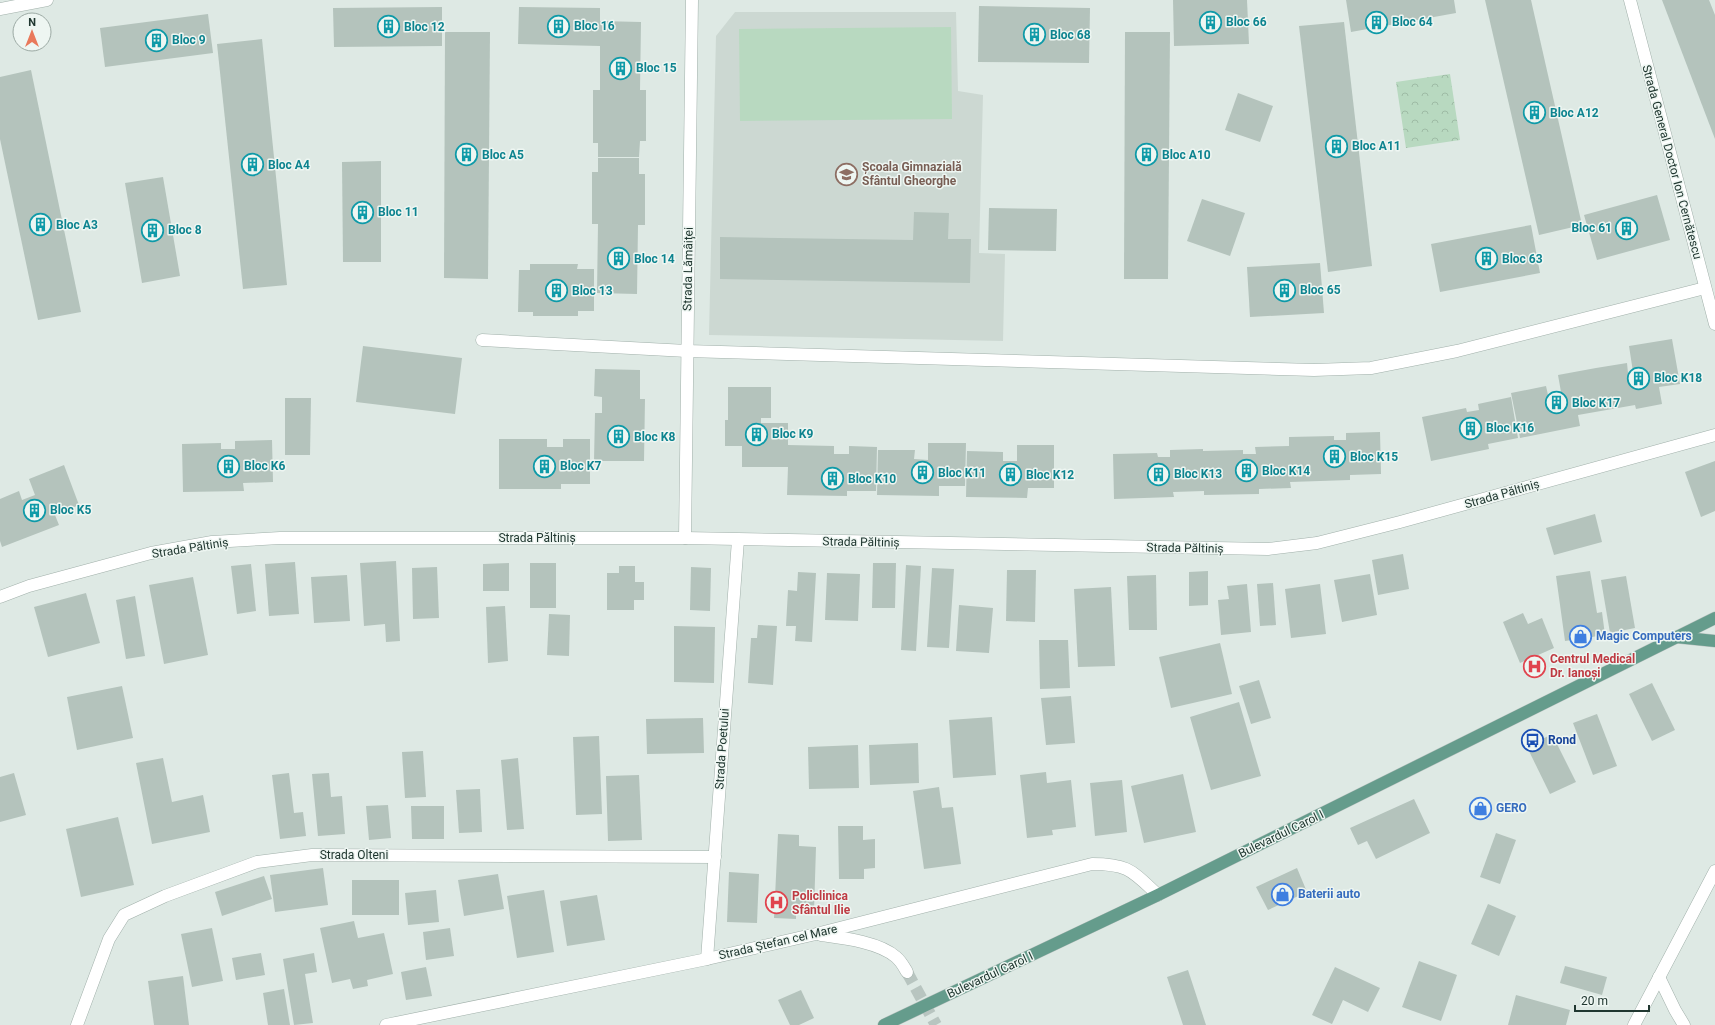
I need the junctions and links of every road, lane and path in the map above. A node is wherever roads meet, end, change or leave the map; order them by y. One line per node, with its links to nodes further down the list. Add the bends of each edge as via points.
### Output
1 (48, 0): 4 (street)
2 (692, 0): 8 (street, Strada Lămâiței)
3 (1630, 0): 5 (street, Strada General Doctor Ion Cernătescu)
4 (0, 8)
5 (1705, 288): 6 (street, Strada General Doctor Ion Cernătescu); 8 (street, via 1457,351 1371,368 1314,370)
6 (1715, 324)
7 (482, 340): 8 (street)
8 (687, 351): 10 (street, Strada Lămâiței)
9 (1715, 435): 11 (street, Strada Păltiniș, via 1400,522 1317,543 1268,549)
10 (685, 538): 11 (street, Strada Păltiniș); 12 (street, Strada Păltiniș, via 280,538 212,542 108,564 29,586)
11 (738, 540): 16 (street, Strada Poetului)
12 (0, 597)
13 (1715, 618): 14 (main road, Bulevardul Carol I)
14 (1676, 637): 15 (main road); 18 (main road, Bulevardul Carol I)
15 (1715, 641)
16 (715, 857): 20 (street, Strada Poetului); 23 (street, Strada Olteni, via 320,855 257,862 165,896 124,915 109,939)
17 (1715, 871): 22 (street)
18 (1158, 895): 19 (street, Strada Ștefan cel Mare, via 1132,871 1112,864 1092,864); 25 (main road, Bulevardul Carol I)
19 (816, 934): 20 (street, Strada Ștefan cel Mare); 21 (street, via 847,939 888,951 900,960)
20 (707, 959): 24 (street, Strada Ștefan cel Mare)
21 (907, 972)
22 (1659, 977): 26 (street); 27 (street)
23 (77, 1025)
24 (386, 1025)
25 (884, 1025)
26 (1634, 1025)
27 (1684, 1025)

